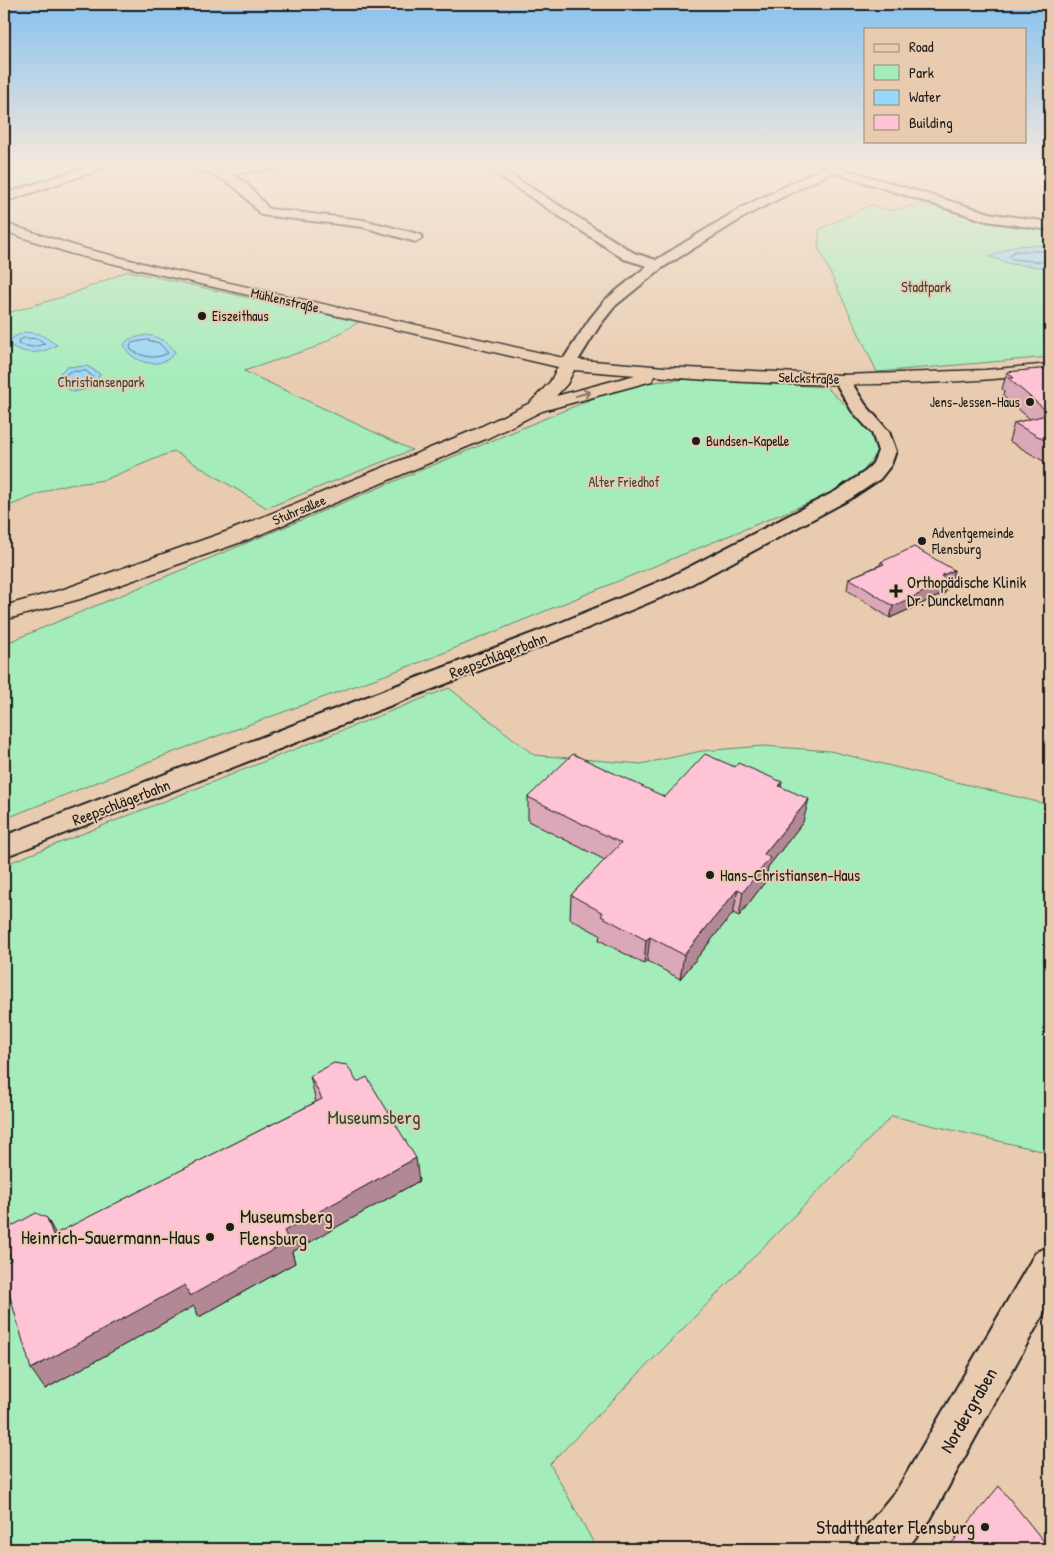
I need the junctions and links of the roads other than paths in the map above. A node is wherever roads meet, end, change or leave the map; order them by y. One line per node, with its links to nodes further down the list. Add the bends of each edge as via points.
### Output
1 (36, 237): 5 (main road, Mühlenstraße, via 158,271)
2 (600, 237): 4 (street, via 629,256)
3 (702, 237): 4 (street)
4 (657, 265): 5 (street, via 610,302)
5 (568, 364): 7 (main road, Selckstraße); 9 (main road, Stuhrsallee, via 558,384)
6 (1050, 369): 8 (main road, Selckstraße, via 986,375)
7 (665, 372): 8 (main road, Selckstraße); 9 (main road, one-way to 7)
8 (842, 380): 11 (street, Reepschlägerbahn, via 858,407 880,432 887,451 882,465 873,475 843,495 676,583)
9 (536, 407): 10 (main road, Stuhrsallee, via 481,434 239,535 72,594)
10 (4, 614)
11 (4, 847)
12 (1050, 1265): 13 (street, Nordergraben, via 914,1504)
13 (877, 1549)

